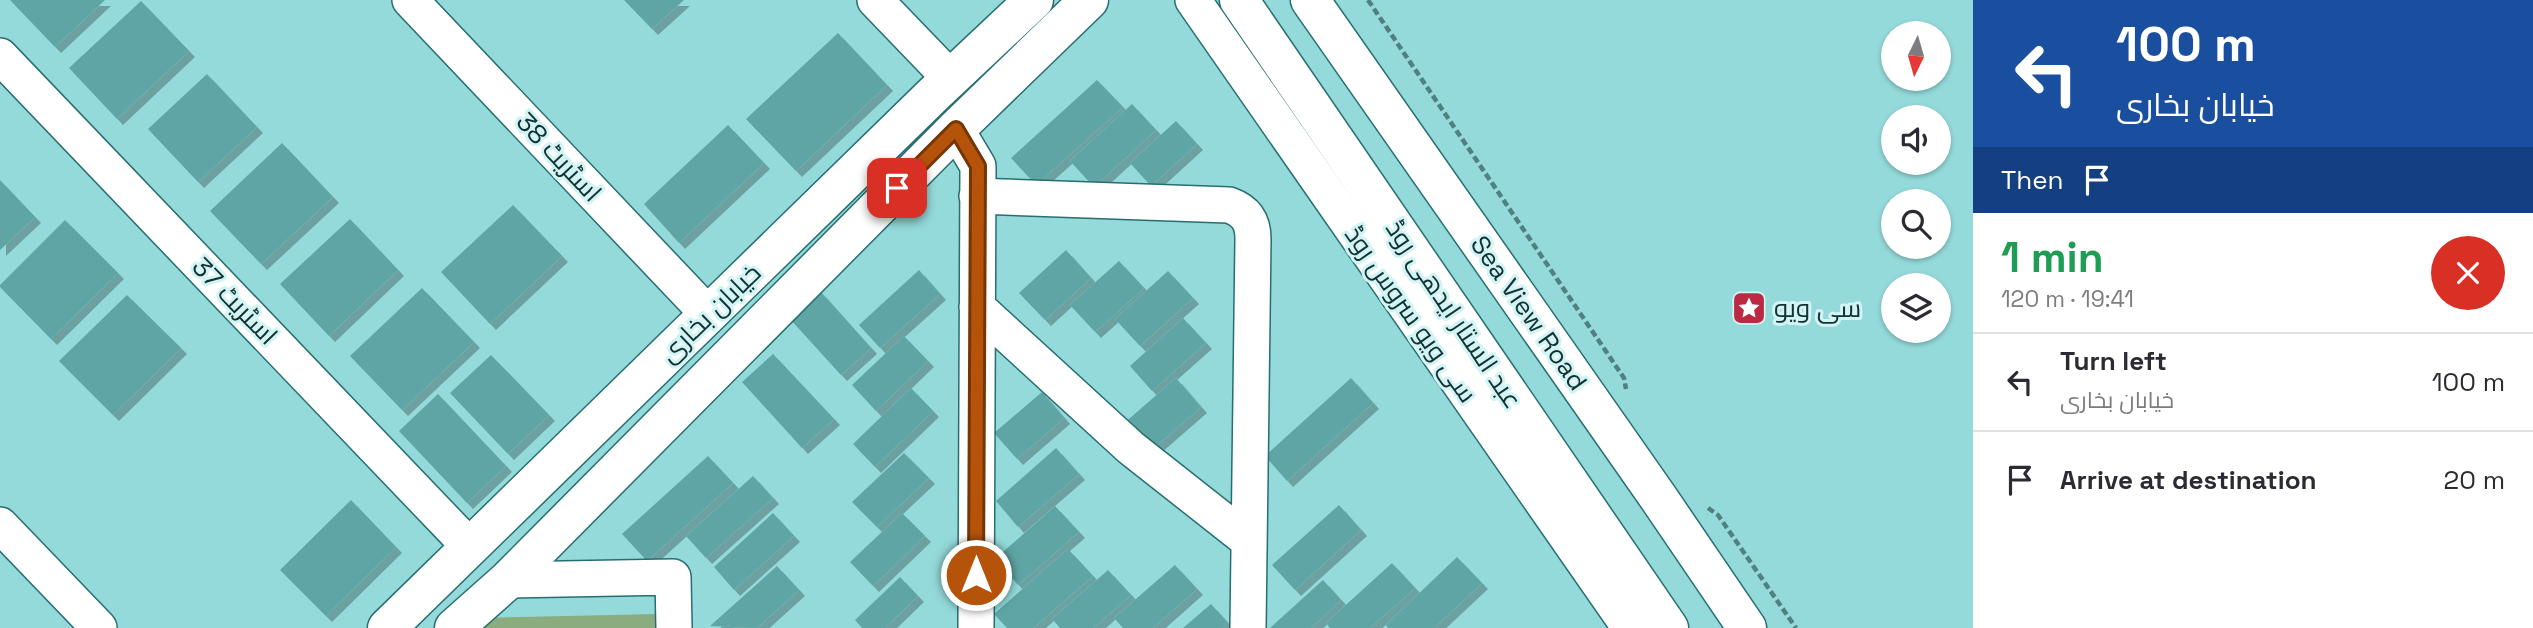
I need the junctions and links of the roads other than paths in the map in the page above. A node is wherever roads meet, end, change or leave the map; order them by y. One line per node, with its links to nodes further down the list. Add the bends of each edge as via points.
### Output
1 (410, 0): 13 (street, اسٹریٹ 38)
2 (875, 0): 9 (street)
3 (1034, 0): 9 (street, خیابان بخاری)
4 (1088, 0): 10 (street, خیابان بخاری)
5 (1192, 0): 24 (street, سی ویو سروس روڈ)
6 (1238, 0): 25 (street, عبد الستار ایدھی روڈ)
7 (1310, 0): 26 (street, Sea View Road)
8 (0, 56): 16 (street, اسٹریٹ 37)
9 (951, 79): 13 (street, خیابان بخاری)
10 (956, 129): 11 (street, via 978,166); 17 (street, خیابان بخاری)
11 (977, 196): 12 (street); 15 (street, via 1229,205 1245,214 1253,239)
12 (977, 307): 15 (street, via 1131,448); 22 (street)
13 (708, 314): 16 (street, خیابان بخاری)
14 (0, 526): 18 (street)
15 (1249, 541): 23 (street)
16 (470, 547): 19 (street, خیابان بخاری)
17 (508, 580): 20 (street, خیابان بخاری); 21 (street, via 673,577)
18 (99, 628)
19 (387, 628)
20 (454, 628)
21 (674, 628)
22 (976, 628)
23 (1248, 628)
24 (1630, 628)
25 (1669, 628)
26 (1747, 628)

